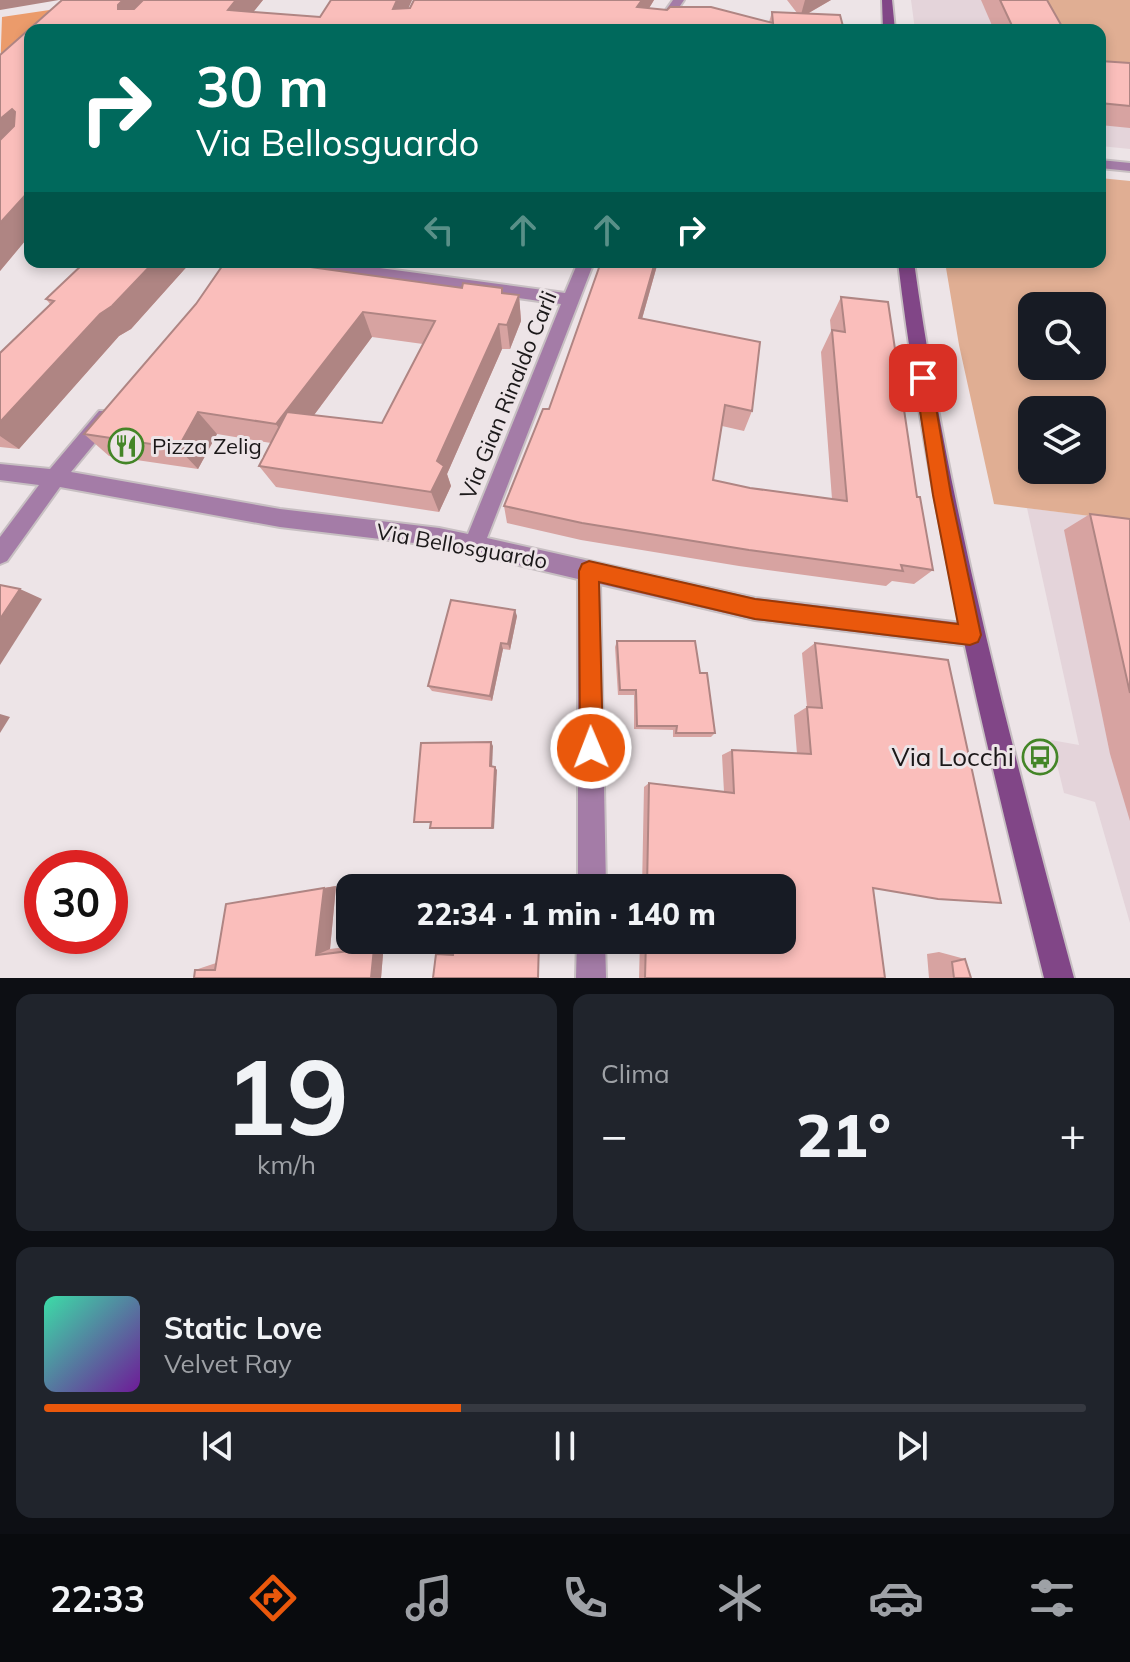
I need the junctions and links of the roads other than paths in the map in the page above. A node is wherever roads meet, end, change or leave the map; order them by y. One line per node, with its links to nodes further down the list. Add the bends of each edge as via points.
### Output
1 (679, 0): 3 (street)
2 (887, 0): 4 (main road)
3 (662, 24)
4 (889, 24)
5 (1106, 165): 6 (street)
6 (1130, 167)
7 (339, 268): 10 (street)
8 (584, 268): 10 (street, Via Gian Rinaldo Carli)
9 (907, 268): 17 (main road)
10 (571, 300): 14 (street, Via Gian Rinaldo Carli)
11 (122, 397): 13 (street)
12 (0, 472): 13 (street, Via Bellosguardo)
13 (55, 478): 14 (street, Via Bellosguardo); 15 (street)
14 (474, 545): 16 (street, Via Bellosguardo)
15 (0, 554)
16 (589, 571): 17 (street, Via Bellosguardo, via 755,609); 18 (street)
17 (970, 635): 21 (main road)
18 (592, 874)
19 (591, 954): 20 (street)
20 (591, 978)
21 (1059, 978)

